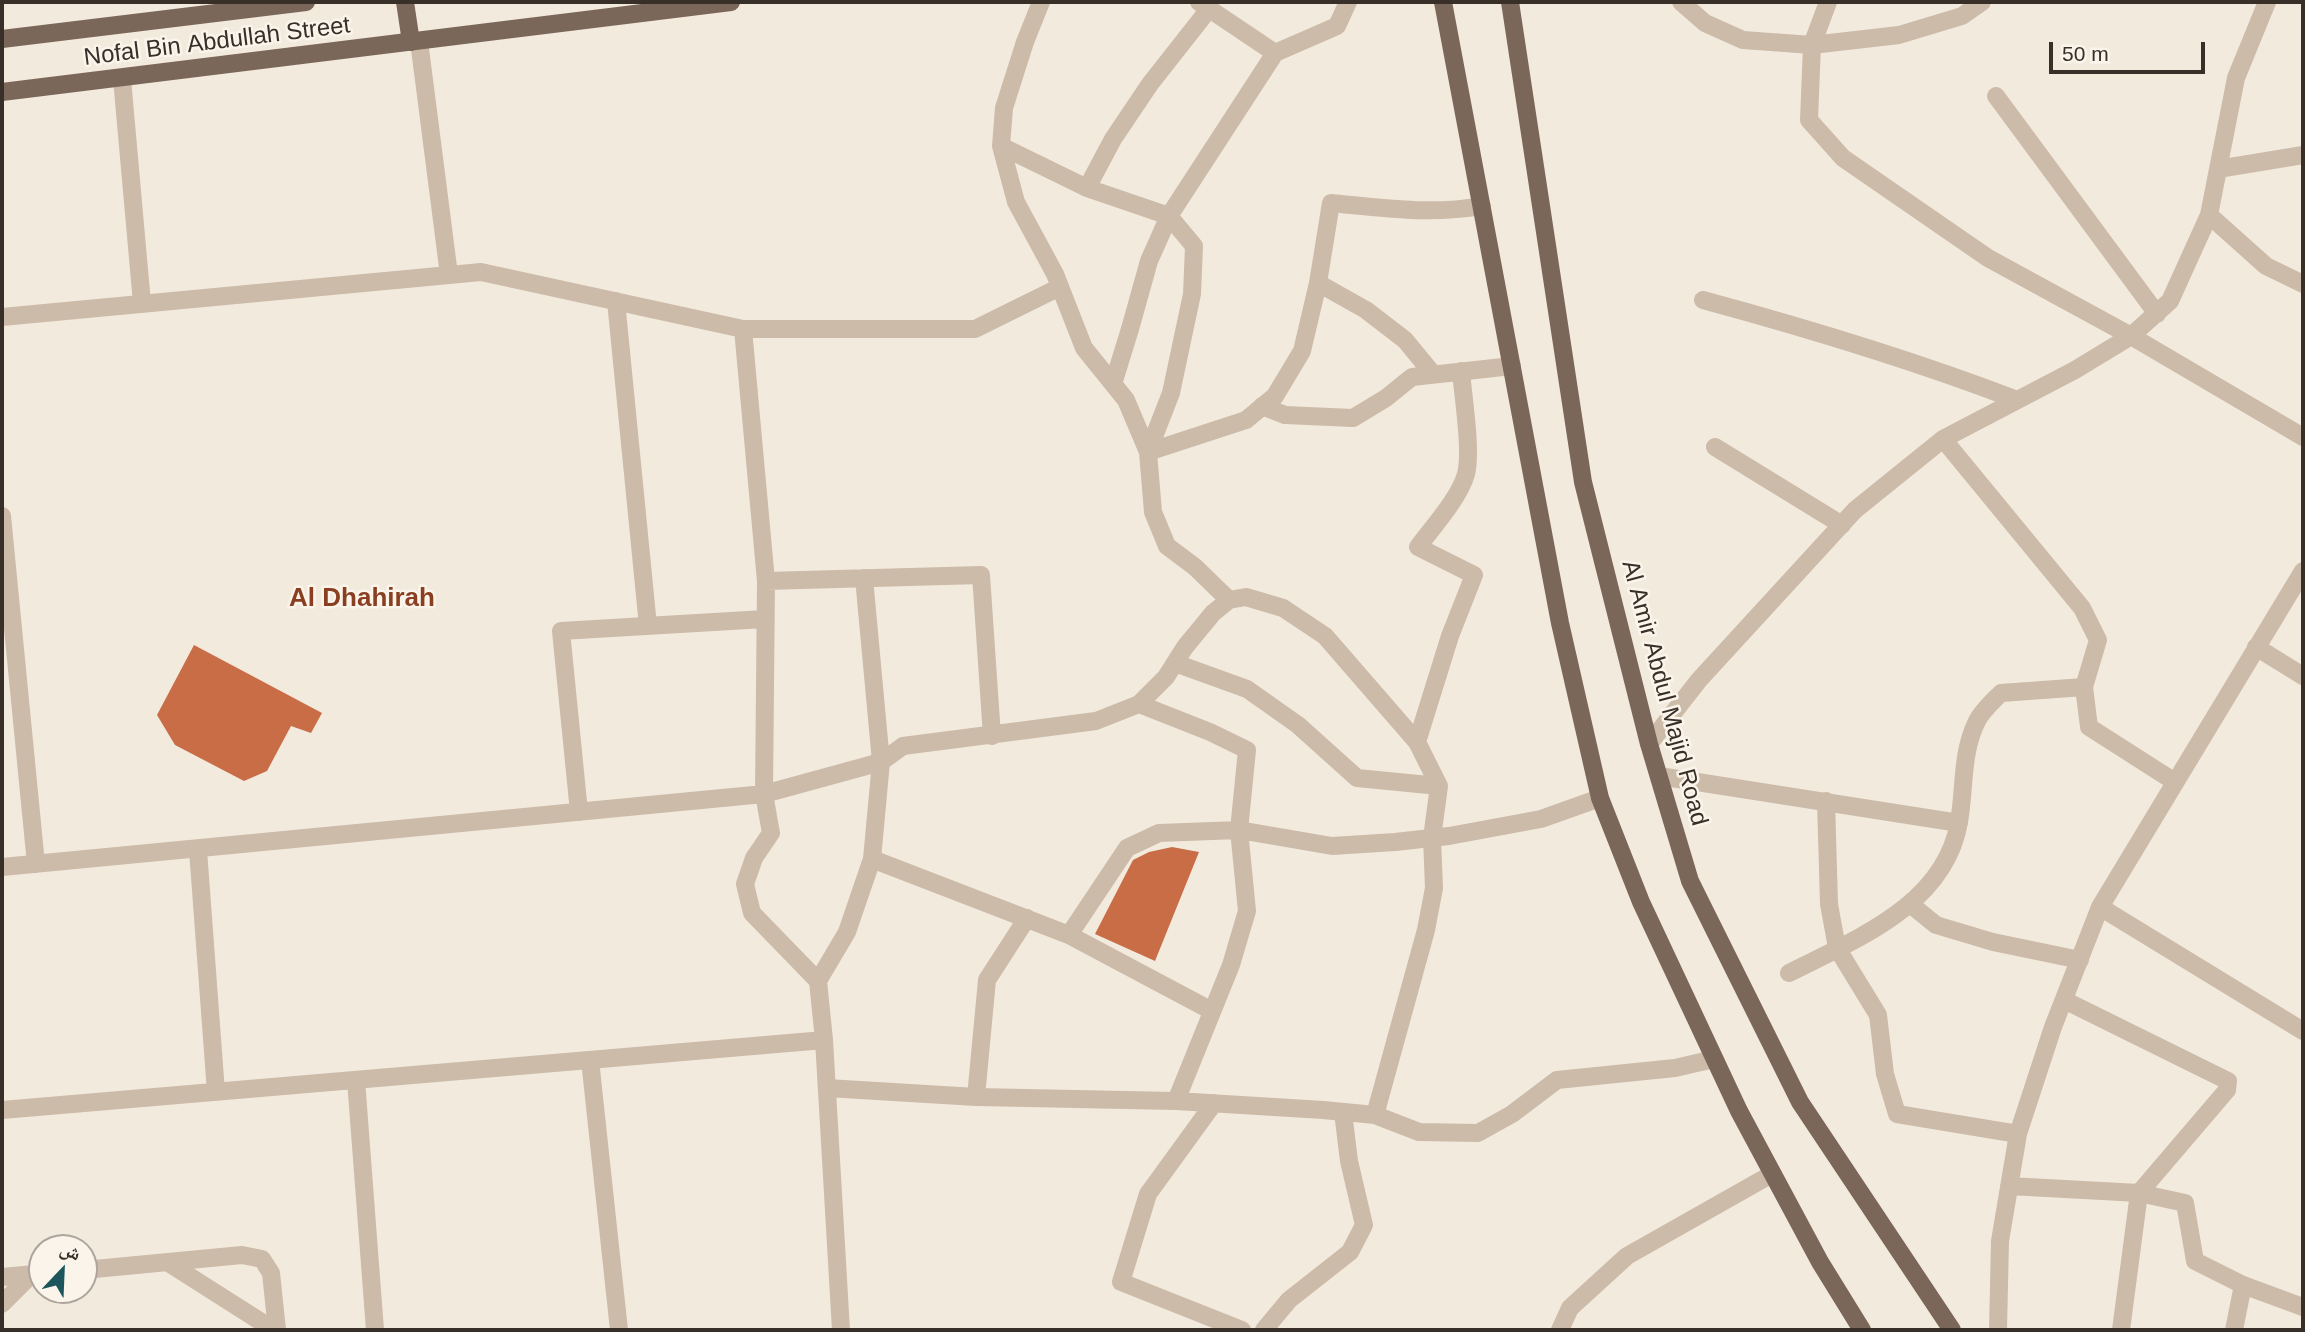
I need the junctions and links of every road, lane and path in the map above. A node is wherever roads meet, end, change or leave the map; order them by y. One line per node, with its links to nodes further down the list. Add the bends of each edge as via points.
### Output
1 (306, 2): 13 (main road)
2 (405, 2): 14 (main road)
3 (731, 2): 14 (main road, Nofal Bin Abdullah Street)
4 (1041, 2): 20 (street, via 1004,107)
5 (1348, 2): 16 (street, via 1337,26)
6 (1443, 2): 24 (main road)
7 (1510, 2): 63 (main road, Al Amir Abdul Majid Road, via 1583,482)
8 (1681, 2): 15 (street, via 1705,23 1743,40)
9 (1828, 2): 15 (street)
10 (1982, 2): 15 (street, via 1962,16 1899,35)
11 (2267, 2): 22 (street, via 2236,78)
12 (1204, 5): 16 (street); 23 (street, via 1113,139)
13 (2, 39)
14 (415, 42): 17 (main road, Nofal Bin Abdullah Street); 27 (street)
15 (1812, 45): 37 (street, via 1809,120 1843,158 1988,258)
16 (1275, 53): 26 (street)
17 (122, 79): 18 (main road, Nofal Bin Abdullah Street); 33 (street)
18 (2, 92)
19 (1996, 96): 34 (street)
20 (1001, 146): 23 (street); 30 (street, via 1016,202)
21 (2303, 155): 22 (street)
22 (2218, 169): 25 (street)
23 (1087, 188): 26 (street)
24 (1482, 206): 28 (street, via 1449,211 1331,203); 38 (main road)
25 (2209, 215): 29 (street, via 2266,266); 34 (street, via 2171,302)
26 (1170, 216): 41 (street, via 1149,261); 47 (street, via 1194,246 1192,294 1171,393)
27 (449, 275): 32 (street, via 481,272); 33 (street)
28 (1318, 283): 40 (street, via 1366,310 1405,340); 43 (street, via 1302,351 1275,396)
29 (2303, 284)
30 (1060, 287): 36 (street, via 975,329); 41 (street, via 1084,348)
31 (1703, 300): 42 (street, via 1838,337)
32 (616, 301): 36 (street); 55 (street)
33 (142, 303): 35 (street)
34 (2157, 314): 37 (street)
35 (2, 317)
36 (743, 329): 52 (street)
37 (2131, 336): 42 (street); 44 (street)
38 (1512, 366): 39 (street); 69 (main road, via 1560,623)
39 (1461, 371): 40 (street); 62 (street, via 1466,474 1418,547 1474,575)
40 (1433, 374): 43 (street, via 1412,377 1353,418 1284,415)
41 (1113, 384): 47 (street, via 1126,400)
42 (2017, 400): 45 (street)
43 (1262, 406): 47 (street, via 1246,420)
44 (2303, 437)
45 (1943, 439): 49 (street, via 1854,510); 59 (street, via 2082,608 2098,640)
46 (1715, 447): 49 (street)
47 (1148, 452): 53 (street, via 1153,512 1167,547)
48 (2, 516): 77 (street)
49 (1842, 525): 63 (street, via 1699,680)
50 (2303, 571): 56 (street)
51 (864, 578): 52 (street); 61 (street, via 981,575); 64 (street)
52 (765, 581): 54 (street)
53 (1229, 600): 57 (street, via 1213,613); 62 (street, via 1246,597 1283,608 1325,636)
54 (765, 619): 55 (street); 68 (street)
55 (648, 626): 71 (street, via 561,631)
56 (2256, 647): 58 (street); 66 (street)
57 (1175, 663): 60 (street); 67 (street, via 1247,689 1298,725 1357,778)
58 (2303, 676)
59 (2084, 687): 66 (street, via 2089,727); 72 (street, via 2001,692 1977,720 1965,761)
60 (1139, 704): 61 (street, via 1096,722); 73 (street, via 1247,750)
61 (992, 736): 64 (street, via 903,747)
62 (1417, 742): 67 (street)
63 (1649, 744): 65 (main road, Al Amir Abdul Majid Road)
64 (881, 762): 68 (street); 76 (street)
65 (1659, 776): 70 (street); 122 (main road, Al Amir Abdul Majid Road, via 1690,881 1800,1102)
66 (2175, 782): 80 (street)
67 (1439, 786): 74 (street)
68 (764, 794): 71 (street); 86 (street, via 771,833 754,858 745,884 752,913)
69 (1600, 799): 74 (street, via 1541,819); 91 (main road, via 1641,902)
70 (1826, 801): 72 (street); 83 (street, via 1829,904)
71 (579, 812): 75 (street)
72 (1959, 823): 79 (street, via 1945,865)
73 (1239, 830): 74 (street, via 1332,846); 82 (street, via 1158,833 1127,848); 88 (street, via 1247,911)
74 (1432, 838): 101 (street, via 1434,888 1426,930)
75 (198, 850): 77 (street); 95 (street)
76 (872, 859): 81 (street); 86 (street, via 847,932)
77 (36, 864): 78 (street)
78 (2, 867)
79 (1910, 904): 83 (street); 84 (street, via 1937,925)
80 (2100, 907): 84 (street); 89 (street)
81 (1027, 918): 82 (street); 96 (street, via 987,981)
82 (1069, 935): 88 (street)
83 (1837, 948): 85 (street); 102 (street, via 1878,1015 1885,1074 1897,1114)
84 (2080, 960): 87 (street)
85 (1789, 973)
86 (818, 981): 90 (street)
87 (2064, 1000): 102 (street); 105 (street, via 2228,1081 2227,1090)
88 (1212, 1011): 97 (street)
89 (2303, 1031)
90 (824, 1040): 92 (street); 94 (street)
91 (1714, 1059): 101 (street, via 1675,1068 1557,1080 1478,1133 1419,1132); 103 (main road)
92 (590, 1060): 93 (street); 116 (street)
93 (356, 1080): 95 (street); 115 (street)
94 (827, 1088): 96 (street); 117 (street)
95 (216, 1092): 99 (street)
96 (976, 1097): 97 (street)
97 (1176, 1101): 98 (street)
98 (1214, 1103): 100 (street); 118 (street, via 1148,1194 1121,1282)
99 (2, 1110)
100 (1343, 1111): 101 (street); 119 (street, via 1364,1225 1350,1252 1289,1300)
101 (1376, 1115)
102 (2018, 1134): 104 (street)
103 (1772, 1174): 120 (street, via 1627,1256 1570,1308); 121 (main road)
104 (2009, 1185): 105 (street); 123 (street, via 2000,1241)
105 (2139, 1193): 111 (street, via 2185,1203 2195,1261); 124 (street)
106 (167, 1262): 107 (street); 114 (street); 114 (street, via 242,1255 262,1259 271,1273)
107 (98, 1268)
108 (28, 1275): 109 (street)
109 (2, 1277)
110 (28, 1281): 112 (street)
111 (2243, 1285): 113 (street); 125 (street)
112 (2, 1304)
113 (2303, 1307)
114 (275, 1330)
115 (375, 1330)
116 (619, 1330)
117 (841, 1330)
118 (1242, 1330)
119 (1264, 1330)
120 (1560, 1330)
121 (1862, 1330)
122 (1952, 1330)
123 (1998, 1330)
124 (2121, 1330)
125 (2234, 1330)

